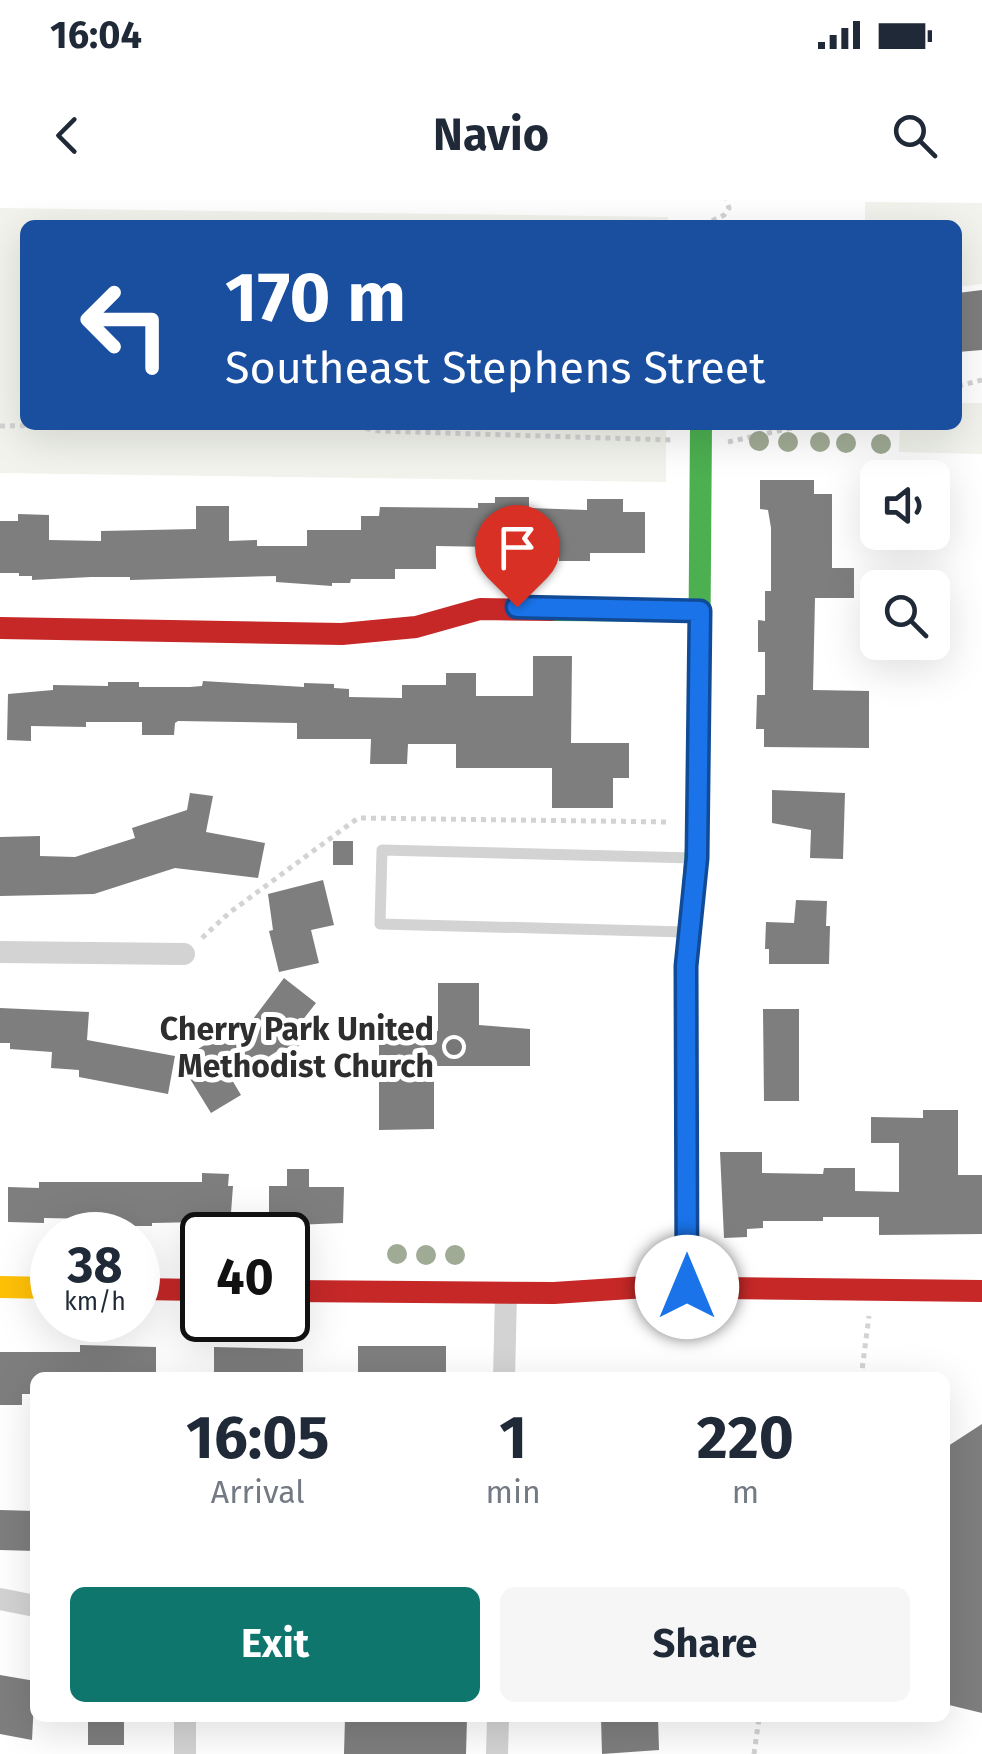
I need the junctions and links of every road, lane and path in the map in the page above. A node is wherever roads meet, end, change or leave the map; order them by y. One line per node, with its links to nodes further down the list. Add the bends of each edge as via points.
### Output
1 (726, 200): 2 (path, via 727,213)
2 (713, 220)
3 (374, 430): 5 (path)
4 (786, 430): 5 (path, via 740,442)
5 (700, 434): 6 (street)
6 (700, 611): 7 (street, via 480,609 416,627 342,634); 8 (street)
7 (0, 628)
8 (697, 858): 9 (street); 9 (lane, via 382,850 380,924)
9 (690, 932): 13 (street)
10 (0, 952): 11 (street)
11 (184, 954)
12 (0, 1287): 14 (street)
13 (687, 1287): 15 (street); 18 (street)
14 (30, 1288)
15 (873, 1289): 16 (street); 20 (path)
16 (982, 1290)
17 (310, 1291): 18 (street)
18 (506, 1294): 19 (street)
19 (504, 1372)
20 (862, 1372)
21 (0, 1600): 22 (street)
22 (30, 1605)
23 (185, 1722): 26 (street)
24 (498, 1722): 27 (street)
25 (758, 1722): 28 (path)
26 (185, 1754)
27 (497, 1754)
28 (754, 1754)

